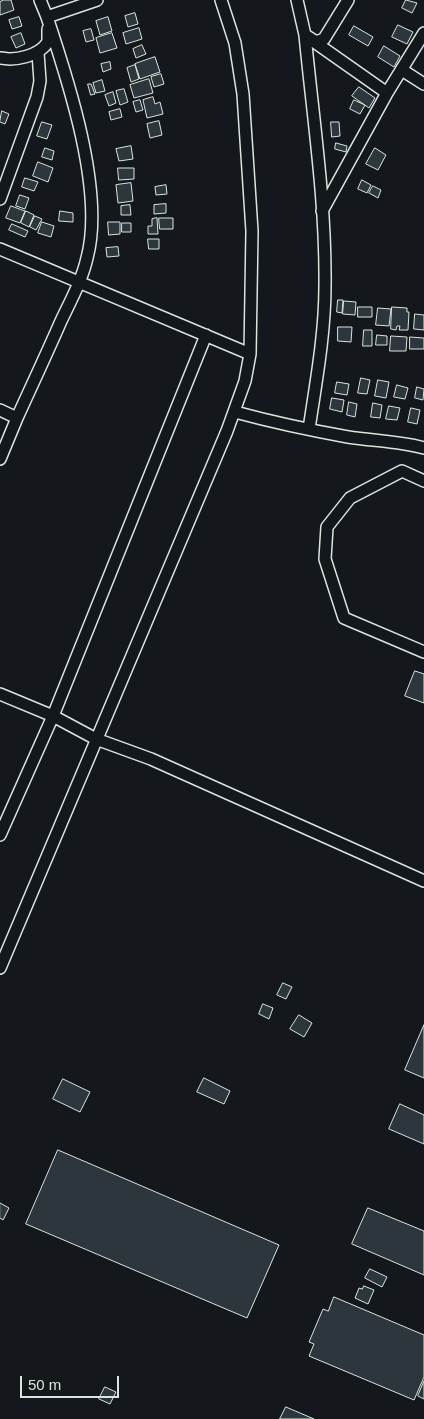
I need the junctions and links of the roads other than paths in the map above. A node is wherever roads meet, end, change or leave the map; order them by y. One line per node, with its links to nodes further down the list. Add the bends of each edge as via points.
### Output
1 (40, 0): 6 (street)
2 (97, 0): 6 (street)
3 (221, 0): 19 (street, via 235,43 243,94 252,231)
4 (297, 0): 8 (street)
5 (348, 0): 8 (street, via 324,40 316,42)
6 (47, 17): 9 (street, via 48,42); 17 (street, via 76,114 88,180 90,238 88,257)
7 (424, 33): 11 (street)
8 (308, 37): 13 (street); 15 (street)
9 (38, 52): 10 (street, via 9,60); 14 (street, via 40,81 37,97)
10 (0, 58)
11 (402, 70): 12 (street); 13 (street)
12 (424, 84)
13 (387, 93): 15 (street)
14 (0, 199)
15 (322, 211): 23 (street, via 325,286 320,356)
16 (0, 249): 17 (street)
17 (79, 281): 18 (street); 22 (street)
18 (206, 335): 19 (street); 29 (street)
19 (250, 354): 21 (street)
20 (0, 410): 22 (street)
21 (234, 412): 23 (street); 30 (street)
22 (18, 418): 25 (street)
23 (308, 429): 24 (street)
24 (424, 448)
25 (0, 459)
26 (424, 481): 27 (street, via 402,471 350,498 327,527 325,559 344,618)
27 (424, 652)
28 (0, 694): 29 (street)
29 (53, 716): 30 (street); 31 (street)
30 (96, 739): 32 (street, via 152,759); 33 (street)
31 (0, 835)
32 (424, 881)
33 (0, 968)

